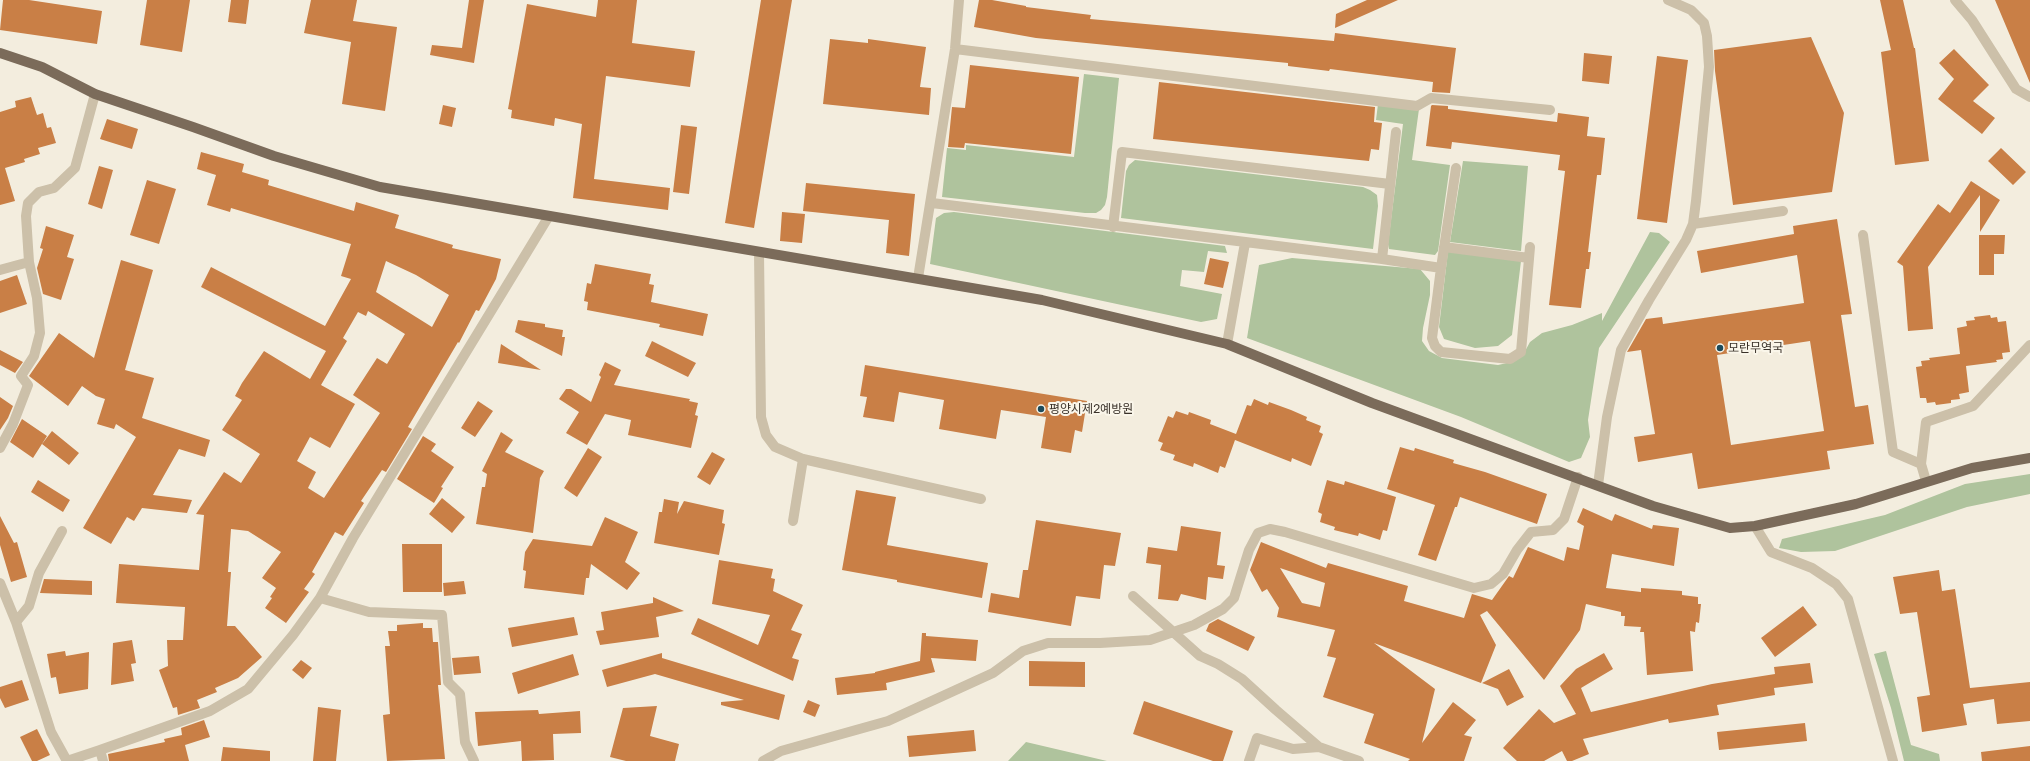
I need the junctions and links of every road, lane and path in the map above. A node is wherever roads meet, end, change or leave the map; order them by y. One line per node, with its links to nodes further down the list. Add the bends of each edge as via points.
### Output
1 (959, 0): 4 (street)
2 (1668, 0): 15 (street, via 1691,10 1704,23 1707,36 1709,67)
3 (1955, 0): 7 (street, via 1972,20 2016,89)
4 (955, 49): 8 (street, via 1417,106 1431,98); 12 (street)
5 (0, 53): 6 (main road, via 42,67)
6 (95, 94): 14 (main road, via 274,156 380,188); 24 (street, via 74,168 54,188 39,192 28,203 26,216)
7 (2030, 97)
8 (1550, 110)
9 (1396, 132): 11 (street)
10 (1456, 168): 20 (street)
11 (1390, 184): 16 (street, via 1122,152); 23 (street)
12 (932, 203): 16 (street); 27 (street)
13 (1783, 211): 15 (street)
14 (549, 216): 21 (main road); 43 (street, via 353,538)
15 (1693, 224): 36 (street, via 1621,350 1607,416)
16 (1112, 227): 18 (street)
17 (1862, 236): 33 (street, via 1893,452)
18 (1245, 243): 23 (street); 28 (street)
19 (1530, 246): 22 (street)
20 (1444, 247): 22 (street); 25 (street)
21 (759, 252): 27 (main road); 32 (street, via 761,418 766,435 775,447)
22 (1528, 258): 25 (street, via 1521,352 1510,359 1441,352 1435,346 1432,338)
23 (1382, 259): 25 (street)
24 (29, 262): 26 (street); 30 (street, via 37,298 40,333 34,356 21,376 28,385 13,424)
25 (1441, 268)
26 (0, 270)
27 (918, 278): 28 (main road, via 1042,300)
28 (1227, 344): 34 (main road, via 1372,403)
29 (2030, 345): 33 (street, via 1973,406 1926,422)
30 (0, 448)
31 (2030, 458): 35 (main road, via 1972,468)
32 (803, 459): 37 (street); 38 (street)
33 (1921, 464): 35 (street)
34 (1578, 477): 36 (main road); 45 (street, via 1564,519 1553,530 1531,532 1516,550 1503,574 1491,584 1474,588 1270,529 1258,533 1249,550 1234,598 1223,609 1194,625)
35 (1926, 481): 39 (main road, via 1856,504)
36 (1598, 485): 39 (main road, via 1653,506 1730,528)
37 (981, 499)
38 (793, 520)
39 (1755, 526): 53 (street, via 1771,552 1812,568 1836,584 1848,599)
40 (62, 531): 44 (street, via 39,573 29,606)
41 (0, 583): 44 (street)
42 (1133, 596): 45 (street)
43 (320, 598): 47 (street, via 248,689 210,711); 49 (street, via 369,612 442,615 448,682 460,694 465,742)
44 (16, 622): 47 (street, via 51,732 67,761)
45 (1172, 632): 46 (street, via 1200,656 1242,679); 50 (street, via 1150,640 1048,643 1023,651 993,673 888,721 781,751)
46 (1319, 747): 51 (street, via 1293,749 1257,738); 52 (street)
47 (100, 750): 48 (street)
48 (103, 761)
49 (474, 761)
50 (763, 761)
51 (1248, 761)
52 (1359, 761)
53 (1893, 761)

